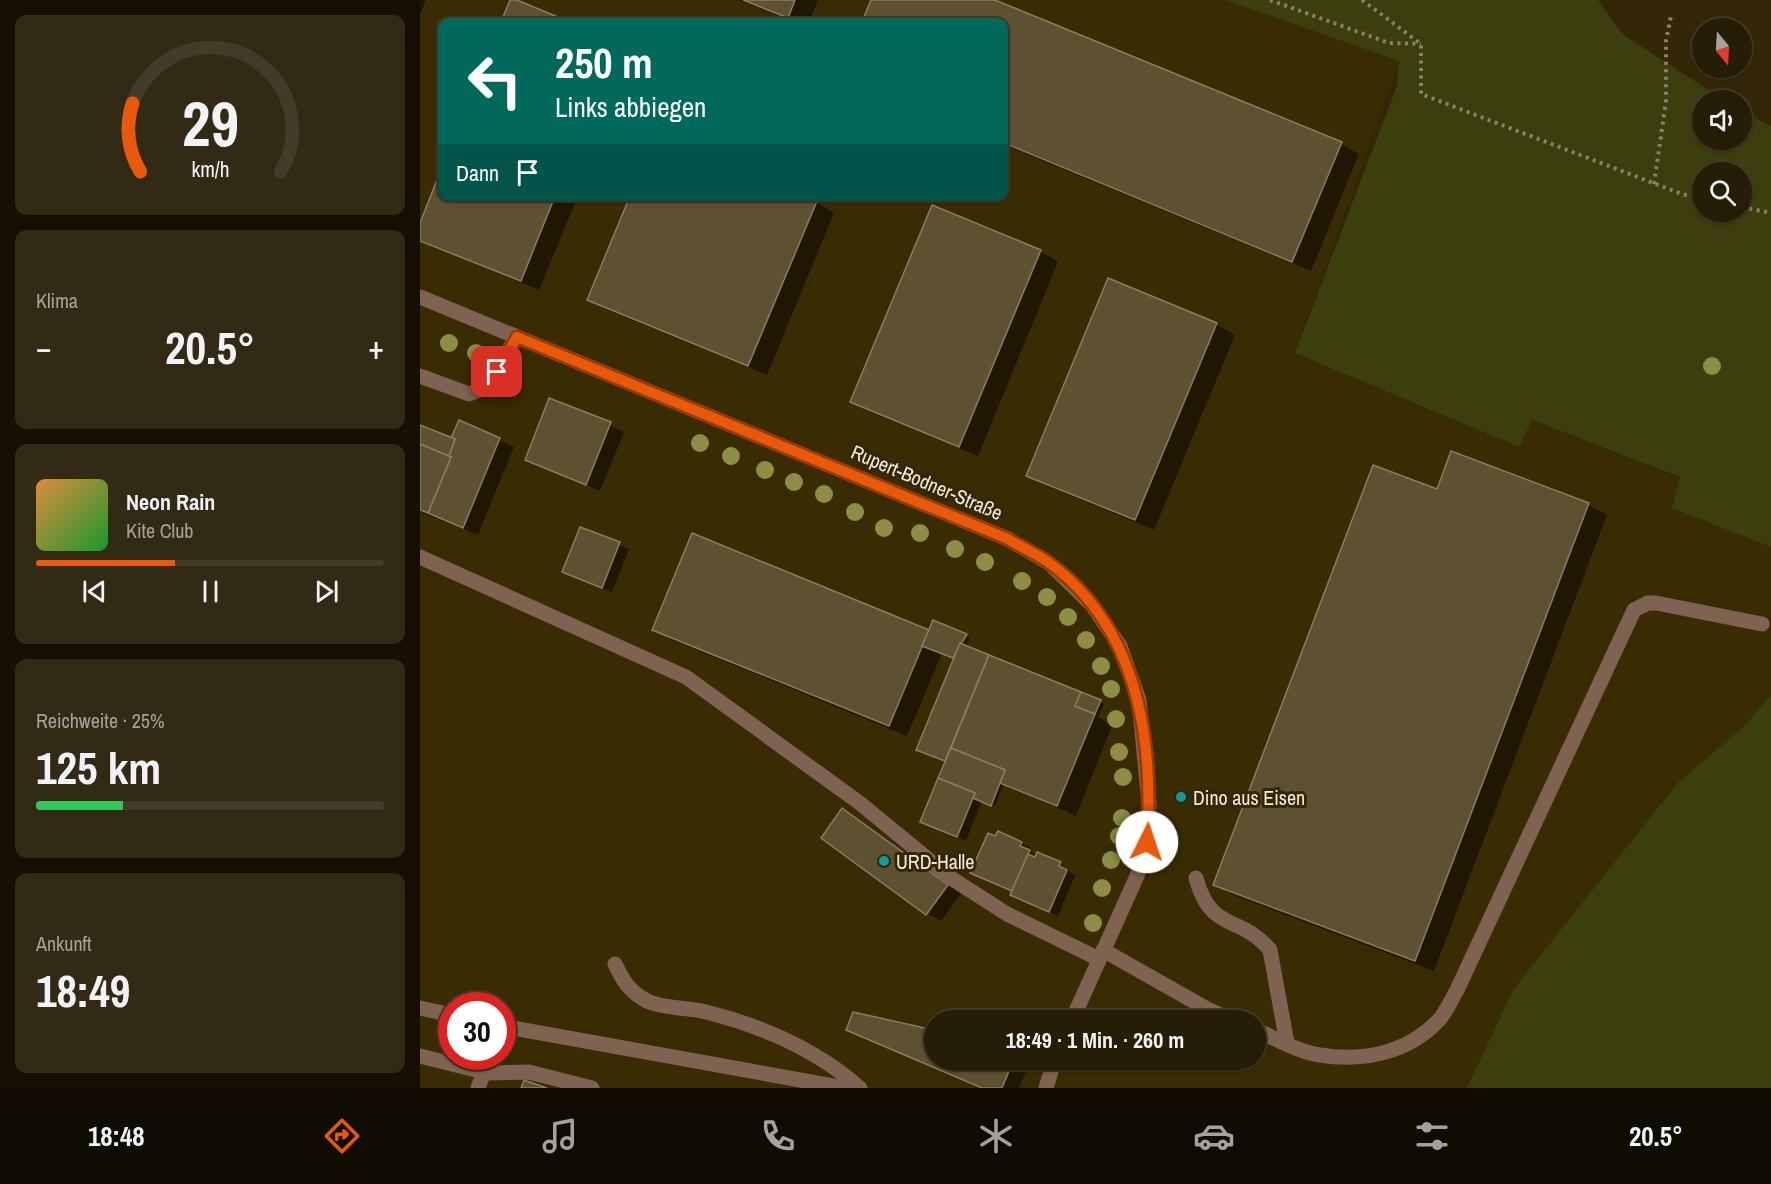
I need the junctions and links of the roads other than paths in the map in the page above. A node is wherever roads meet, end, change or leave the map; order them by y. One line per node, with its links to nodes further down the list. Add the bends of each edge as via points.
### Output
1 (420, 297): 2 (street, Rupert-Bodner-Straße)
2 (517, 337): 3 (street, via 491,386 469,394); 7 (street, Rupert-Bodner-Straße, via 1008,539 1049,563 1092,604 1120,646 1139,700 1149,803 1147,842 1137,876)
3 (420, 376)
4 (420, 556): 7 (street, via 686,677 861,804 951,878 1007,914)
5 (1762, 624): 15 (street, via 1656,603 1634,610 1440,1020 1419,1038 1391,1052 1358,1057 1318,1055)
6 (1196, 878): 15 (street, via 1210,911 1270,950)
7 (1101, 955): 10 (street, Rupert-Bodner-Straße); 11 (street)
8 (615, 964): 22 (street, via 627,988 649,1002 706,1012 778,1036 832,1065)
9 (420, 1008): 12 (street)
10 (1076, 1010)
11 (1209, 1010)
12 (438, 1012)
13 (516, 1029): 21 (street)
14 (1266, 1034): 15 (street)
15 (1287, 1043)
16 (420, 1056): 18 (street)
17 (1052, 1070): 23 (street)
18 (484, 1072): 19 (street); 20 (street, via 529,1072)
19 (478, 1088)
20 (592, 1088)
21 (844, 1088)
22 (860, 1088)
23 (1046, 1088)

